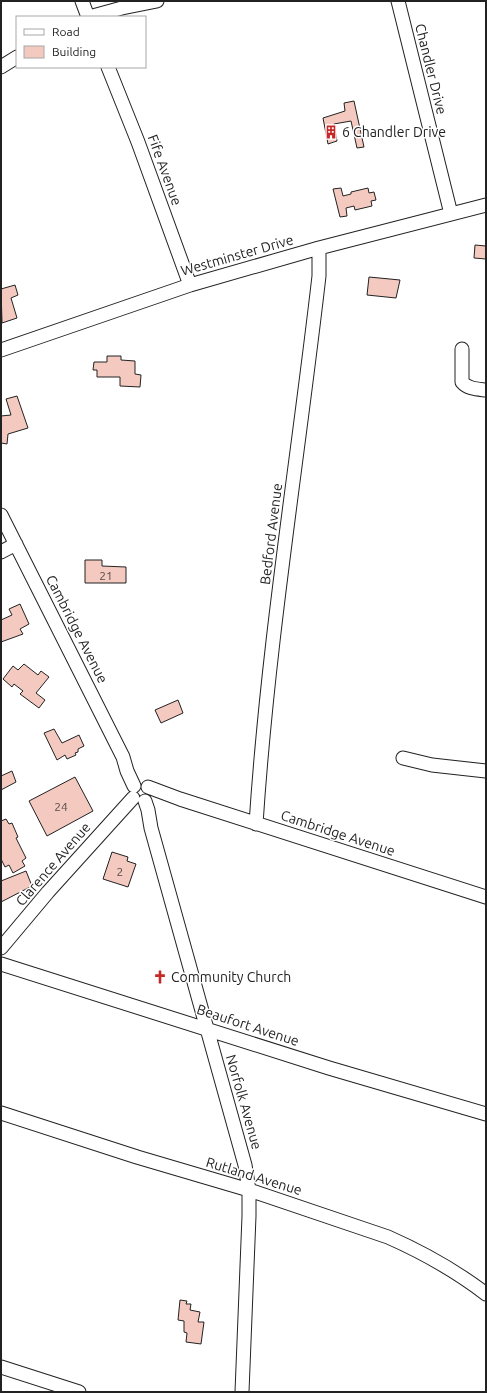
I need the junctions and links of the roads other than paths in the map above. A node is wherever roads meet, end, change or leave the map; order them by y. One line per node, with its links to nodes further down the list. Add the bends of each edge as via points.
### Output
1 (82, 1): 4 (street)
2 (157, 1): 5 (street)
3 (398, 1): 10 (street, Chandler Drive)
4 (88, 16)
5 (92, 16)
6 (16, 58): 7 (street)
7 (1, 67)
8 (108, 68): 12 (street, Fife Avenue)
9 (486, 205): 10 (street, Westminster Drive)
10 (451, 214): 11 (street, Westminster Drive)
11 (319, 248): 12 (street, Westminster Drive); 22 (street, Bedford Avenue, via 318,283 279,597 260,763)
12 (190, 285): 14 (street, Westminster Drive)
13 (462, 349): 15 (street, via 462,382 465,386)
14 (1, 350)
15 (486, 390)
16 (1, 515): 17 (street, Cambridge Avenue)
17 (16, 544): 18 (street); 21 (street, Cambridge Avenue)
18 (1, 552)
19 (403, 758): 20 (street, via 432,765)
20 (486, 771)
21 (140, 793): 22 (street, Cambridge Avenue, via 180,799); 24 (street, Clarence Avenue, via 48,892); 26 (street, Norfolk Avenue, via 148,810)
22 (256, 824): 23 (street, Cambridge Avenue)
23 (486, 897)
24 (1, 948)
25 (1, 964): 26 (street, Beaufort Avenue)
26 (207, 1029): 28 (street, Beaufort Avenue); 29 (street, Norfolk Avenue, via 245,1165)
27 (1, 1113): 29 (street, Rutland Avenue)
28 (486, 1114)
29 (249, 1190): 30 (street, Rutland Avenue, via 388,1237 442,1264); 33 (street, Norfolk Avenue)
30 (486, 1294)
31 (1, 1367): 32 (street)
32 (79, 1392)
33 (242, 1392)

